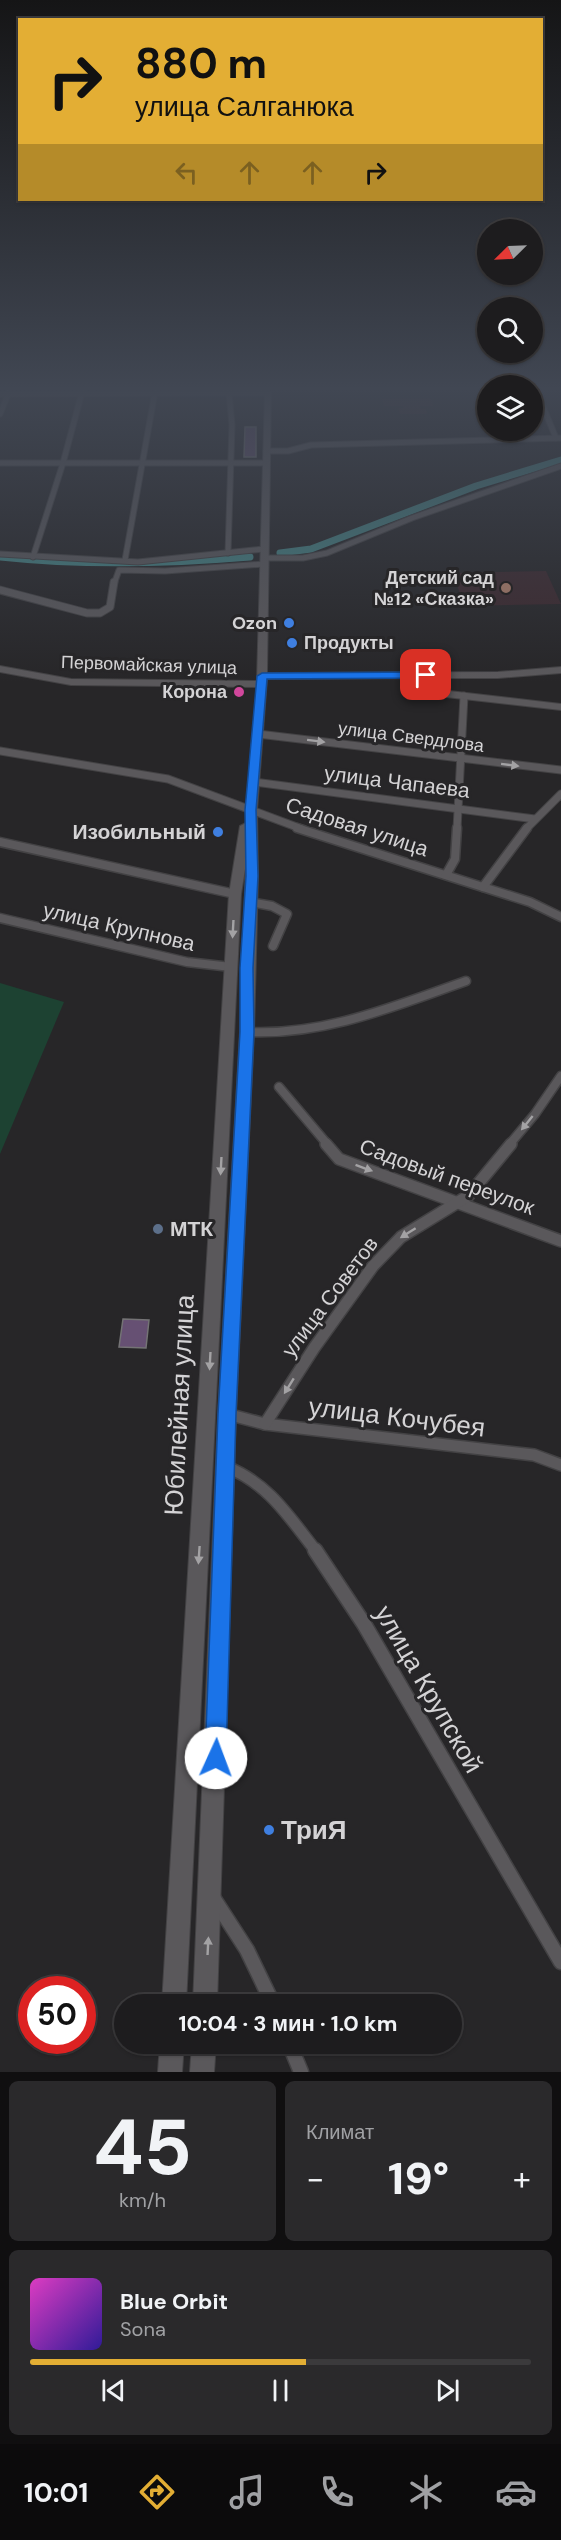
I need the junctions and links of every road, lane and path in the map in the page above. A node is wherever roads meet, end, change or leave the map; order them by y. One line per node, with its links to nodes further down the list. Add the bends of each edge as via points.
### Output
1 (55, 489): 8 (street)
2 (137, 489): 10 (street)
3 (229, 489): 6 (street)
4 (265, 489): 9 (main road, Юбилейная улица)
5 (495, 489): 9 (street, via 327,553 303,558)
6 (228, 553): 9 (street); 10 (street, via 154,562)
7 (0, 554): 8 (street)
8 (33, 557): 10 (street)
9 (264, 557): 11 (street, via 165,571 119,570 110,606 100,613); 15 (main road, Юбилейная улица)
10 (125, 560)
11 (0, 590)
12 (0, 669): 15 (main road, Первомайская улица, via 71,682)
13 (561, 670): 14 (main road, Первомайская улица)
14 (426, 675): 15 (main road, Первомайская улица); 16 (main road, via 438,691)
15 (262, 680): 18 (main road, Юбилейная улица)
16 (464, 696): 17 (main road); 20 (street)
17 (561, 707)
18 (258, 734): 20 (street, улица Свердлова, one-way to 20); 22 (main road, Юбилейная улица)
19 (0, 752): 25 (street, Садовая улица, via 168,779)
20 (460, 759): 21 (street, улица Свердлова, one-way to 21); 24 (street)
21 (561, 770)
22 (254, 782): 24 (street, улица Чапаева); 25 (main road, Юбилейная улица)
23 (561, 794): 26 (street)
24 (459, 808): 26 (street, улица Чапаева); 28 (street, via 455,859)
25 (251, 810): 28 (street, Садовая улица); 30 (main road, Юбилейная улица)
26 (535, 819): 29 (street, via 505,853)
27 (0, 843): 30 (street)
28 (446, 875): 29 (street, Садовая улица)
29 (483, 887): 31 (street, Садовая улица)
30 (243, 898): 33 (street, via 287,914); 34 (main road, Юбилейная улица, one-way to 34); 36 (main road, Юбилейная улица)
31 (561, 916)
32 (0, 918): 34 (street, улица Крупнова, via 187,962)
33 (273, 946)
34 (231, 967): 39 (main road, Юбилейная улица)
35 (466, 981): 36 (street, via 304,1031)
36 (247, 1032): 40 (main road, Юбилейная улица)
37 (561, 1076): 41 (street, улица Советов, one-way to 41, via 468,1196)
38 (279, 1087): 41 (street, Садовый переулок, one-way to 41, via 339,1159)
39 (223, 1134): 40 (main road); 43 (main road, Юбилейная улица, one-way to 43)
40 (242, 1134): 44 (main road, Юбилейная улица)
41 (458, 1203): 42 (street, Садовый переулок); 45 (street, улица Советов, one-way to 45, via 401,1237 373,1266)
42 (561, 1241)
43 (207, 1414): 44 (main road); 50 (main road, Юбилейная улица, one-way to 50)
44 (227, 1414): 45 (street, улица Кочубея); 47 (main road, Юбилейная улица)
45 (265, 1425): 46 (street, улица Кочубея, via 534,1455)
46 (561, 1465)
47 (227, 1467): 48 (main road, Юбилейная улица); 49 (street, улица Крупской, via 247,1475 268,1491 316,1551 364,1624)
48 (211, 1895): 51 (main road, Юбилейная улица, one-way to 48); 52 (street, via 254,1959)
49 (561, 1962)
50 (175, 1994)
51 (206, 1994)
52 (269, 1994)
53 (171, 2054): 56 (main road)
54 (203, 2054): 57 (main road)
55 (294, 2054): 58 (street)
56 (170, 2072)
57 (202, 2072)
58 (302, 2072)

